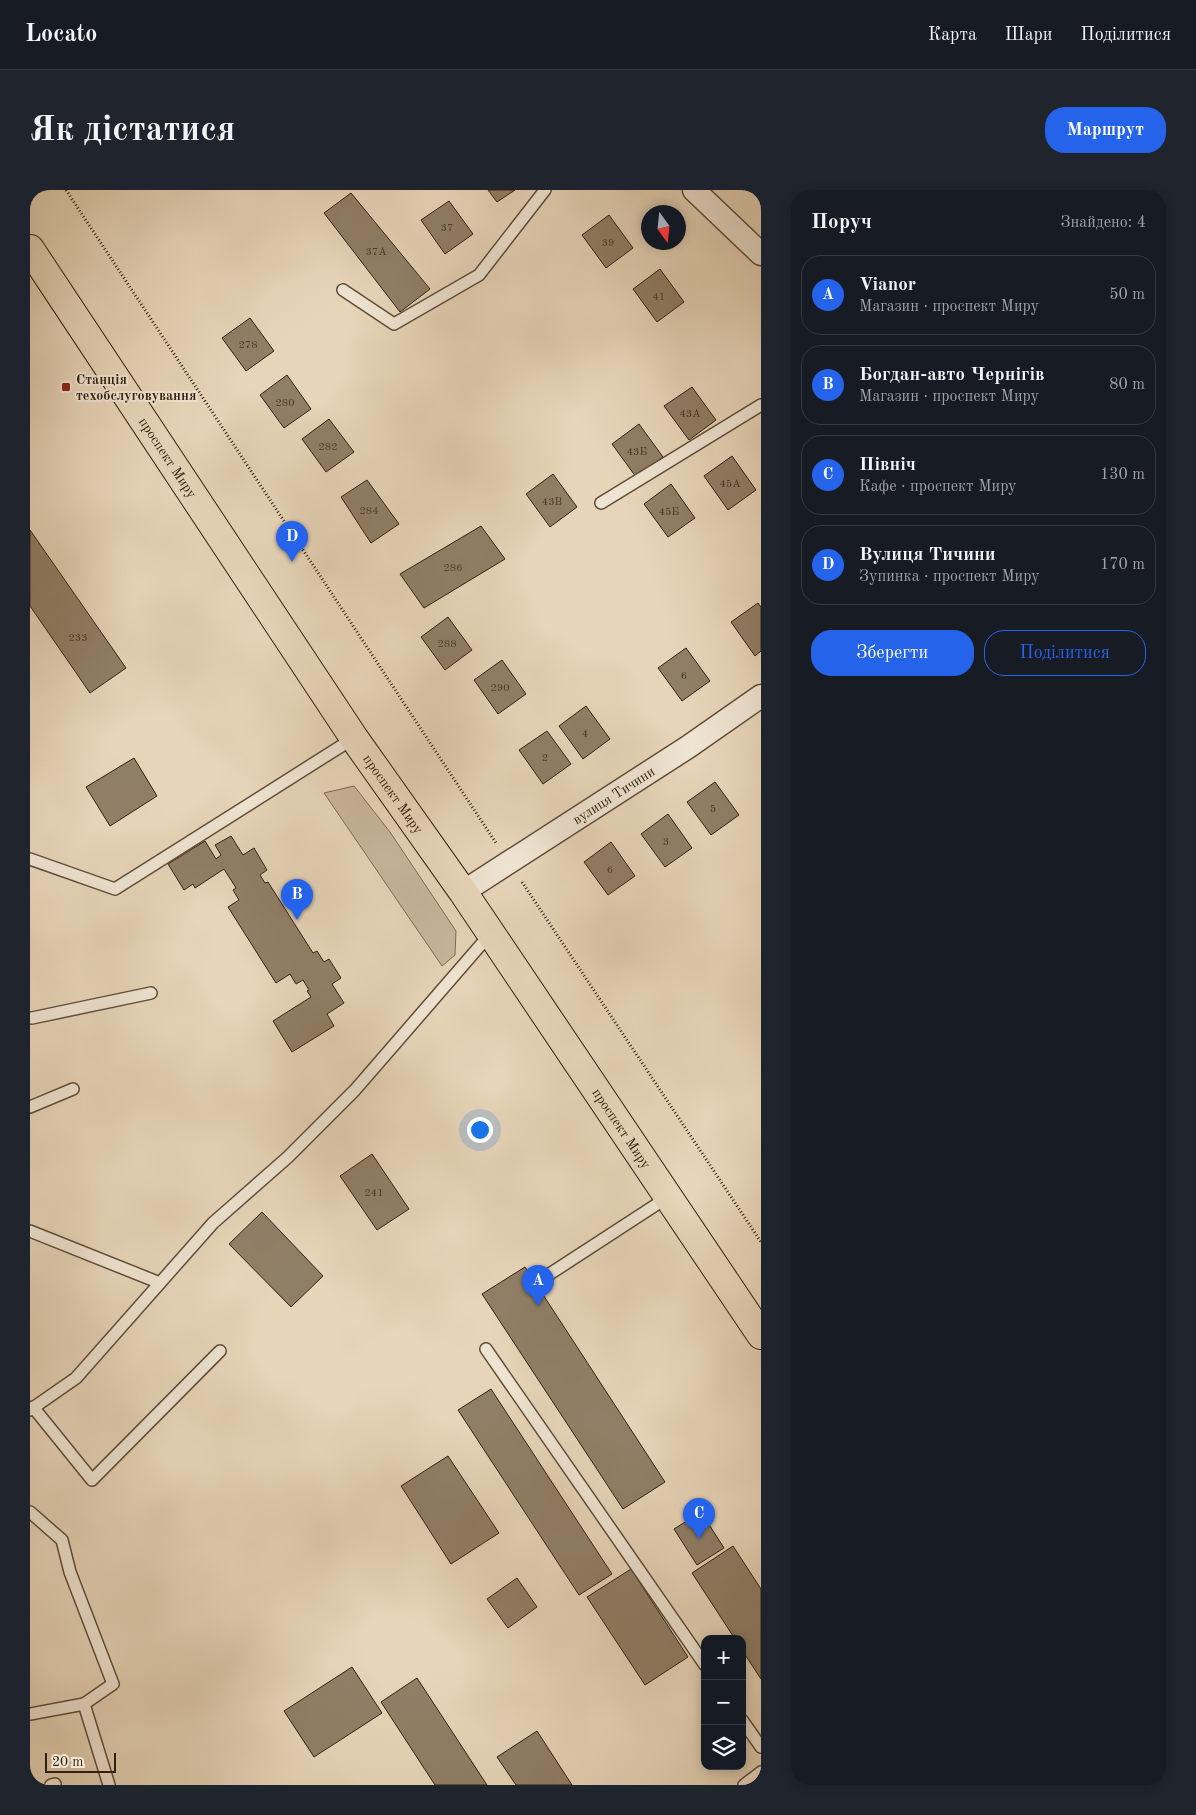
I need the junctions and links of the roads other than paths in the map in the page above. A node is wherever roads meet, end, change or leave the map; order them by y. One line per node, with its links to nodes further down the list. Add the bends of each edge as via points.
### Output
1 (545, 190): 5 (lane, via 478,275 394,324)
2 (694, 190): 4 (street)
3 (30, 249): 9 (main road, проспект Миру)
4 (761, 254)
5 (342, 290)
6 (761, 405): 7 (lane)
7 (601, 503)
8 (761, 696): 11 (street, вулиця Тичини)
9 (354, 738): 10 (lane, via 115,889); 11 (main road, проспект Миру)
10 (30, 859)
11 (463, 892): 12 (main road, проспект Миру)
12 (491, 933): 17 (main road, проспект Миру); 20 (lane, via 355,1090 288,1157 213,1223)
13 (151, 993): 14 (lane)
14 (31, 1017)
15 (72, 1089): 16 (lane)
16 (30, 1107)
17 (668, 1196): 19 (lane); 21 (main road, проспект Миру)
18 (30, 1231): 20 (lane)
19 (542, 1279)
20 (160, 1283): 24 (lane, via 76,1378)
21 (761, 1335)
22 (486, 1350): 26 (lane)
23 (220, 1351): 24 (lane, via 92,1480)
24 (32, 1408)
25 (30, 1512): 27 (lane, via 62,1540 70,1572 113,1684)
26 (701, 1659)
27 (84, 1704): 28 (lane); 32 (lane)
28 (30, 1714)
29 (746, 1725): 30 (lane)
30 (761, 1747)
31 (761, 1772): 33 (lane)
32 (109, 1785)
33 (744, 1785)

